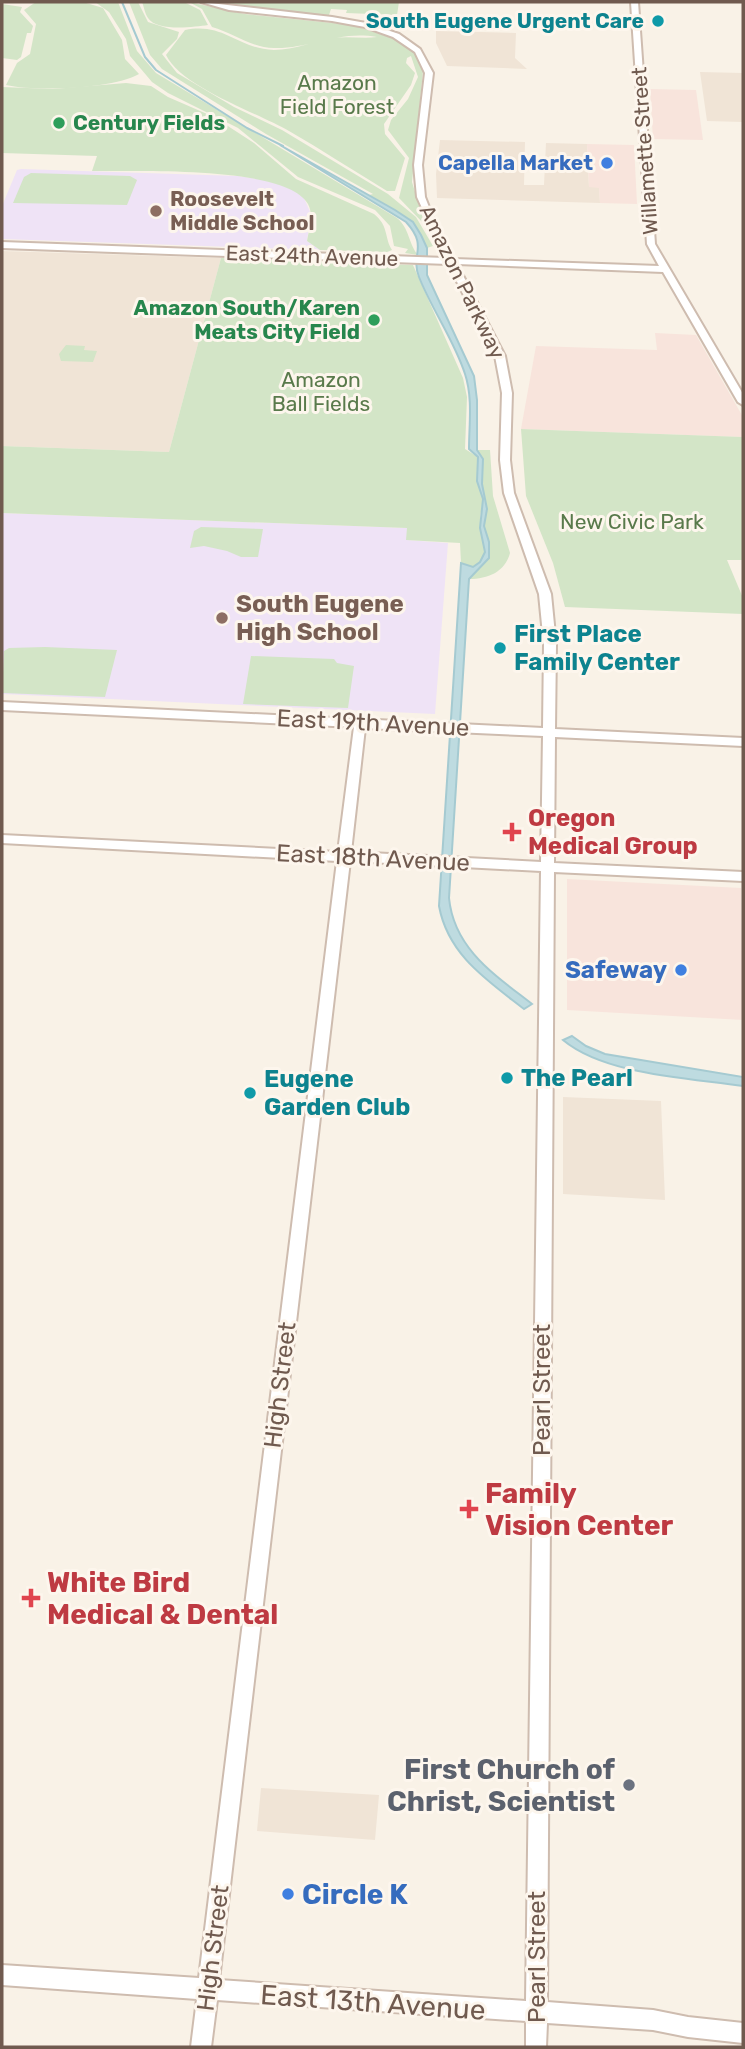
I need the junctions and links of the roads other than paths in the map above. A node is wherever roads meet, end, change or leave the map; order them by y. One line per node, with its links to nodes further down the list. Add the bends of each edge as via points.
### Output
1 (205, 2): 4 (main road, Amazon Parkway, via 247,12 359,24 400,38 420,53 429,74 418,180 425,211)
2 (635, 2): 5 (main road, Willamette Street, via 649,234)
3 (2, 246): 4 (main road, East 24th Avenue)
4 (451, 261): 5 (main road, East 24th Avenue); 9 (main road, Amazon Parkway, via 504,372 509,493 540,576 549,621)
5 (664, 269): 6 (main road, Willamette Street)
6 (743, 402)
7 (2, 706): 8 (main road, East 19th Avenue)
8 (360, 723): 9 (main road, East 19th Avenue); 12 (main road, High Street)
9 (547, 732): 10 (main road, East 19th Avenue); 13 (main road, Pearl Street)
10 (743, 742)
11 (2, 839): 12 (main road, East 18th Avenue)
12 (345, 856): 13 (main road, East 18th Avenue); 16 (main road, High Street)
13 (546, 867): 14 (main road, East 18th Avenue); 17 (main road, Pearl Street)
14 (743, 877)
15 (2, 1976): 16 (main road, East 13th Avenue)
16 (207, 1991): 17 (main road, East 13th Avenue); 19 (main road, High Street)
17 (537, 2012): 18 (main road, East 13th Avenue, via 653,2020); 20 (main road, Pearl Street)
18 (743, 2033)
19 (201, 2047)
20 (536, 2047)

